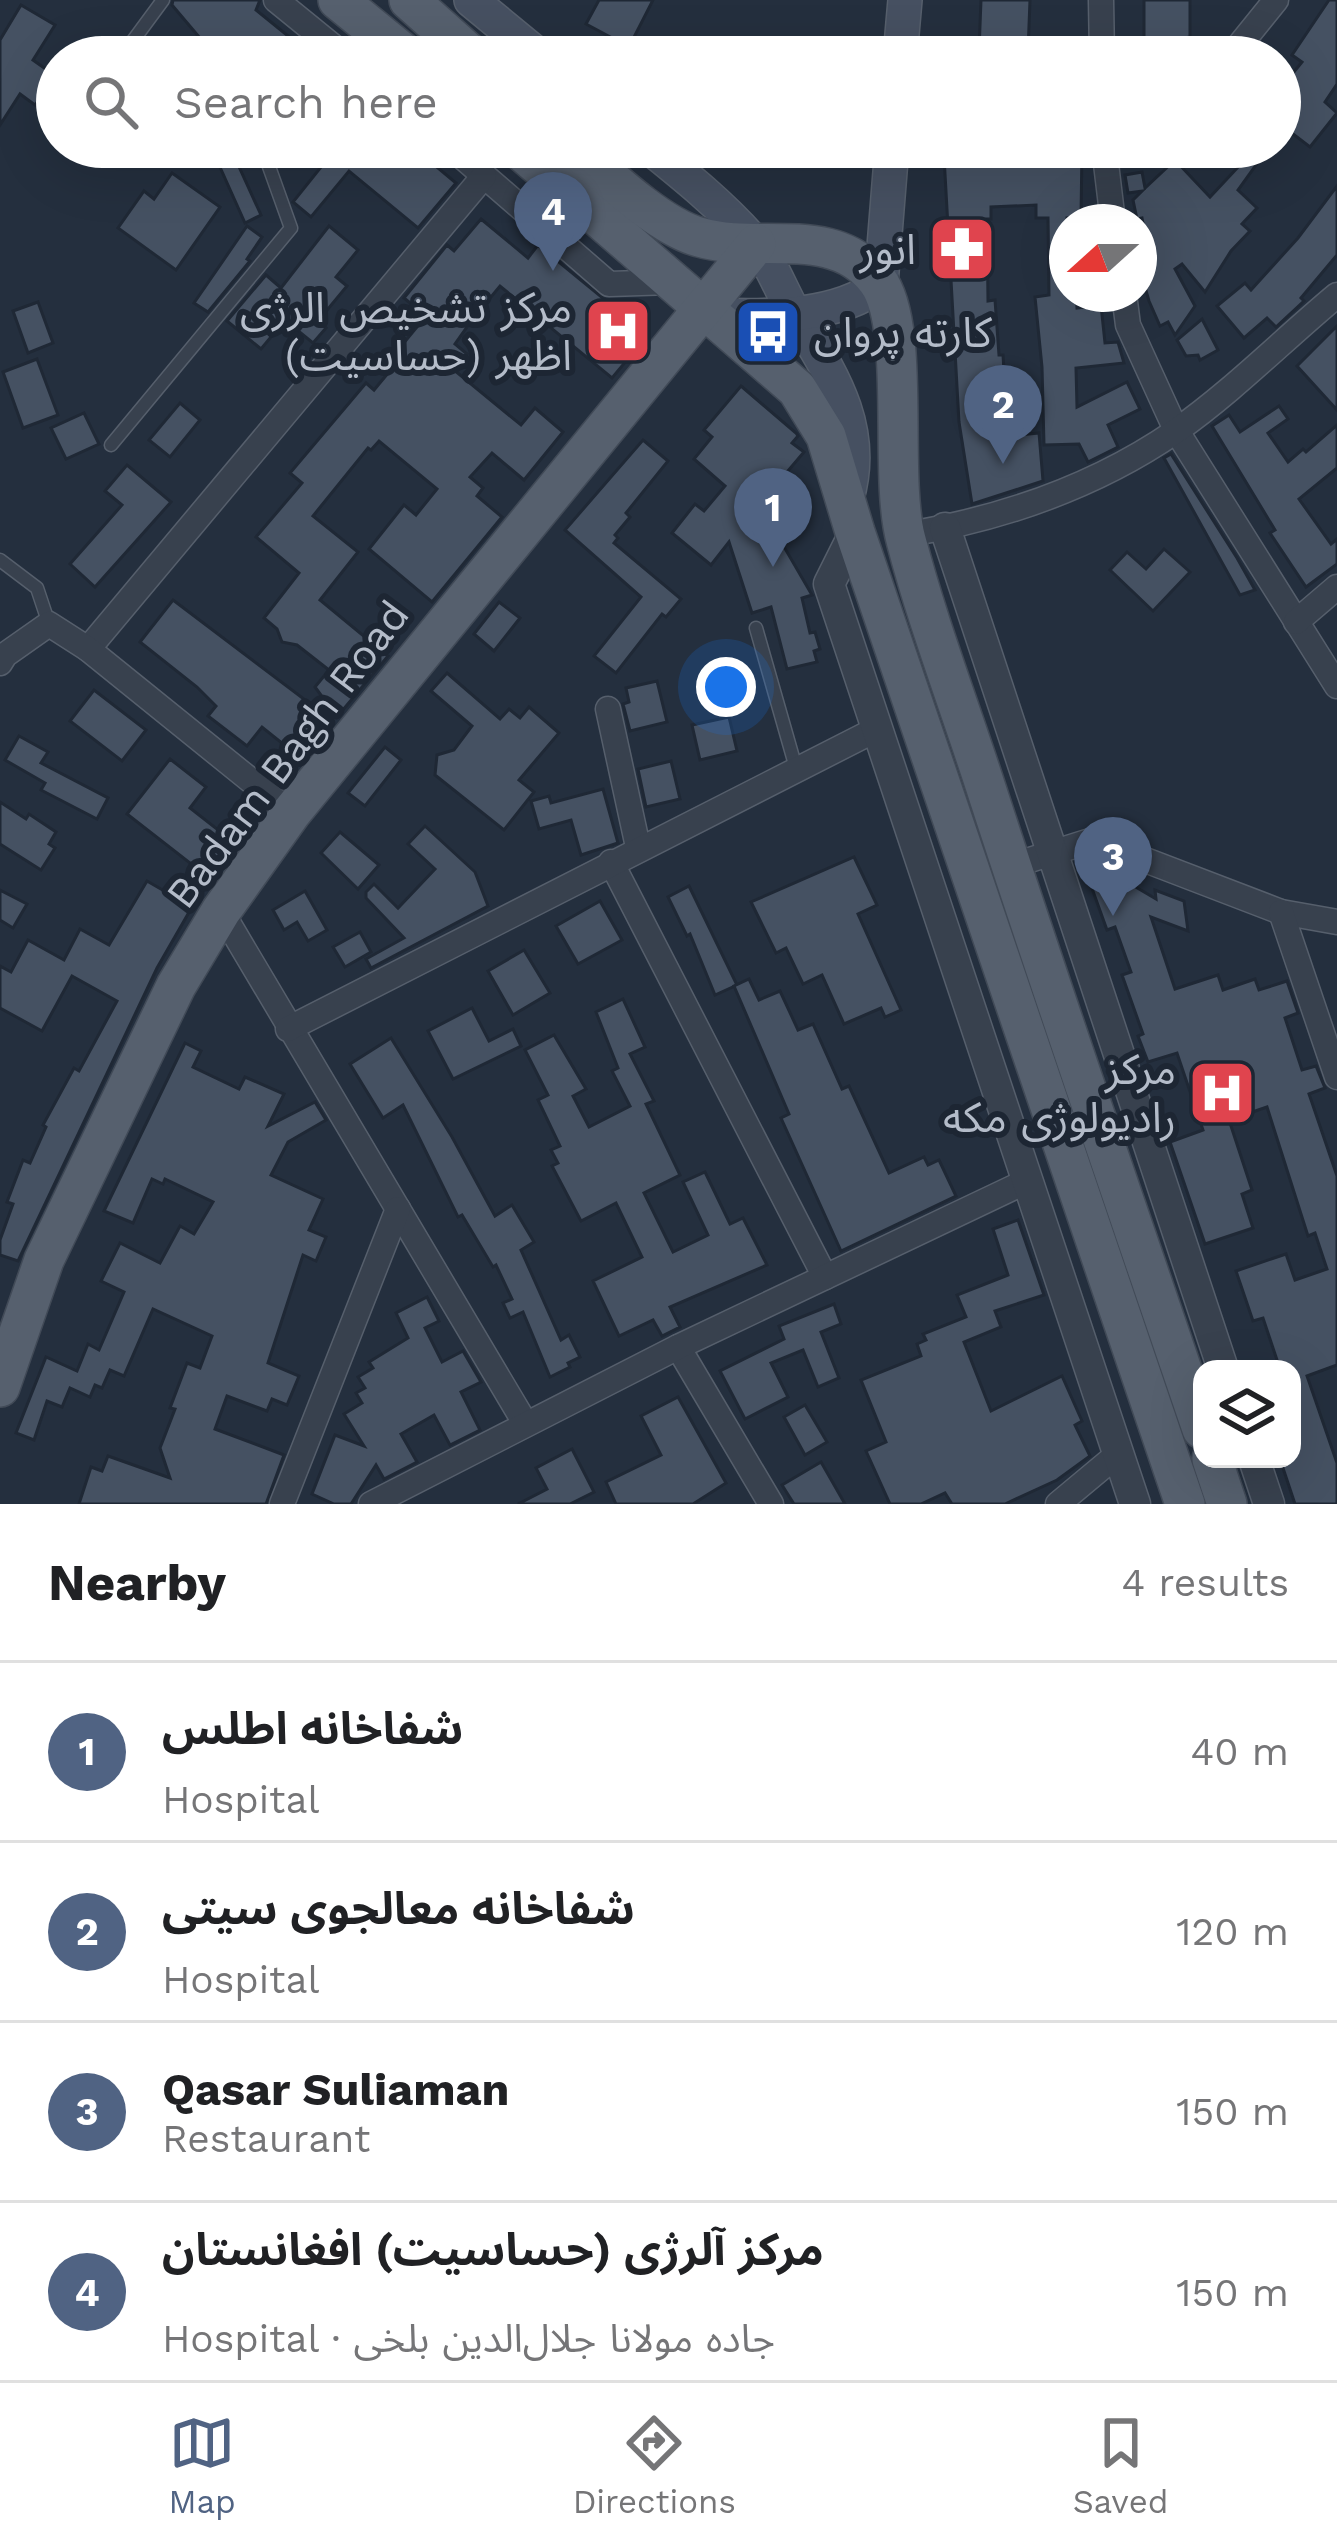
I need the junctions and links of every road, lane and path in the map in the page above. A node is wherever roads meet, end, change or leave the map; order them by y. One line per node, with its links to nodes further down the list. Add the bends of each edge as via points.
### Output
1 (163, 0): 9 (lane)
2 (276, 0): 10 (street)
3 (338, 0): 11 (main road)
4 (409, 0): 12 (main road)
5 (471, 0): 13 (main road)
6 (904, 0): 14 (main road)
7 (1101, 0): 15 (street)
8 (1276, 0): 16 (street)
9 (137, 36)
10 (338, 36)
11 (353, 36)
12 (449, 36)
13 (515, 36)
14 (901, 36)
15 (1102, 36)
16 (1247, 36)
17 (270, 168): 34 (lane, via 291,228)
18 (475, 168): 24 (street)
19 (542, 168): 27 (main road)
20 (600, 168): 26 (main road, via 666,221 699,237)
21 (674, 168): 26 (main road)
22 (890, 168): 28 (main road)
23 (1112, 168): 25 (street)
24 (484, 176): 27 (street, via 609,284); 43 (street)
25 (1112, 204)
26 (756, 244): 28 (main road, via 819,245 858,258); 30 (main road, Badam Bagh Road); 31 (main road)
27 (675, 282): 30 (main road)
28 (881, 284): 31 (main road, via 846,304); 37 (main road, via 895,326)
29 (1337, 295): 33 (street)
30 (710, 312): 31 (main road); 35 (main road, via 797,389 826,436); 49 (main road, Badam Bagh Road)
31 (794, 312): 35 (main road, via 845,404)
32 (1126, 312): 33 (street)
33 (1176, 430): 36 (street, via 1091,481); 40 (street)
34 (111, 445)
35 (850, 517): 47 (street, via 830,584); 75 (main road)
36 (945, 528): 37 (street); 51 (street)
37 (904, 536): 53 (main road)
38 (0, 560): 41 (lane, via 37,588)
39 (1337, 587): 40 (street)
40 (1297, 622): 45 (street)
41 (50, 624): 43 (street); 44 (street)
42 (756, 628): 48 (lane)
43 (88, 649): 49 (street)
44 (0, 663)
45 (1337, 686)
46 (608, 709): 50 (street)
47 (877, 729): 48 (street); 59 (street)
48 (796, 768): 50 (street)
49 (291, 813): 54 (main road, Badam Bagh Road)
50 (638, 848): 52 (street)
51 (1049, 853): 53 (street); 55 (street, via 1093,840); 63 (street)
52 (611, 862): 57 (street); 61 (street)
53 (1011, 866): 65 (main road)
54 (220, 911): 57 (street); 64 (main road, Badam Bagh Road, via 44,1260)
55 (1280, 912): 56 (street); 58 (street)
56 (1337, 922)
57 (288, 1028): 60 (street)
58 (1337, 1077)
59 (1025, 1182): 61 (street); 67 (street)
60 (398, 1209): 66 (street); 70 (street)
61 (825, 1276): 62 (street)
62 (678, 1347): 66 (street); 72 (street)
63 (1220, 1360)
64 (0, 1387)
65 (1193, 1402)
66 (525, 1423): 71 (street)
67 (1118, 1454): 73 (street); 74 (street)
68 (1215, 1468): 76 (main road)
69 (1257, 1468): 77 (street)
70 (282, 1504)
71 (371, 1504)
72 (771, 1504)
73 (1058, 1504)
74 (1135, 1504)
75 (1185, 1504)
76 (1227, 1504)
77 (1269, 1504)

